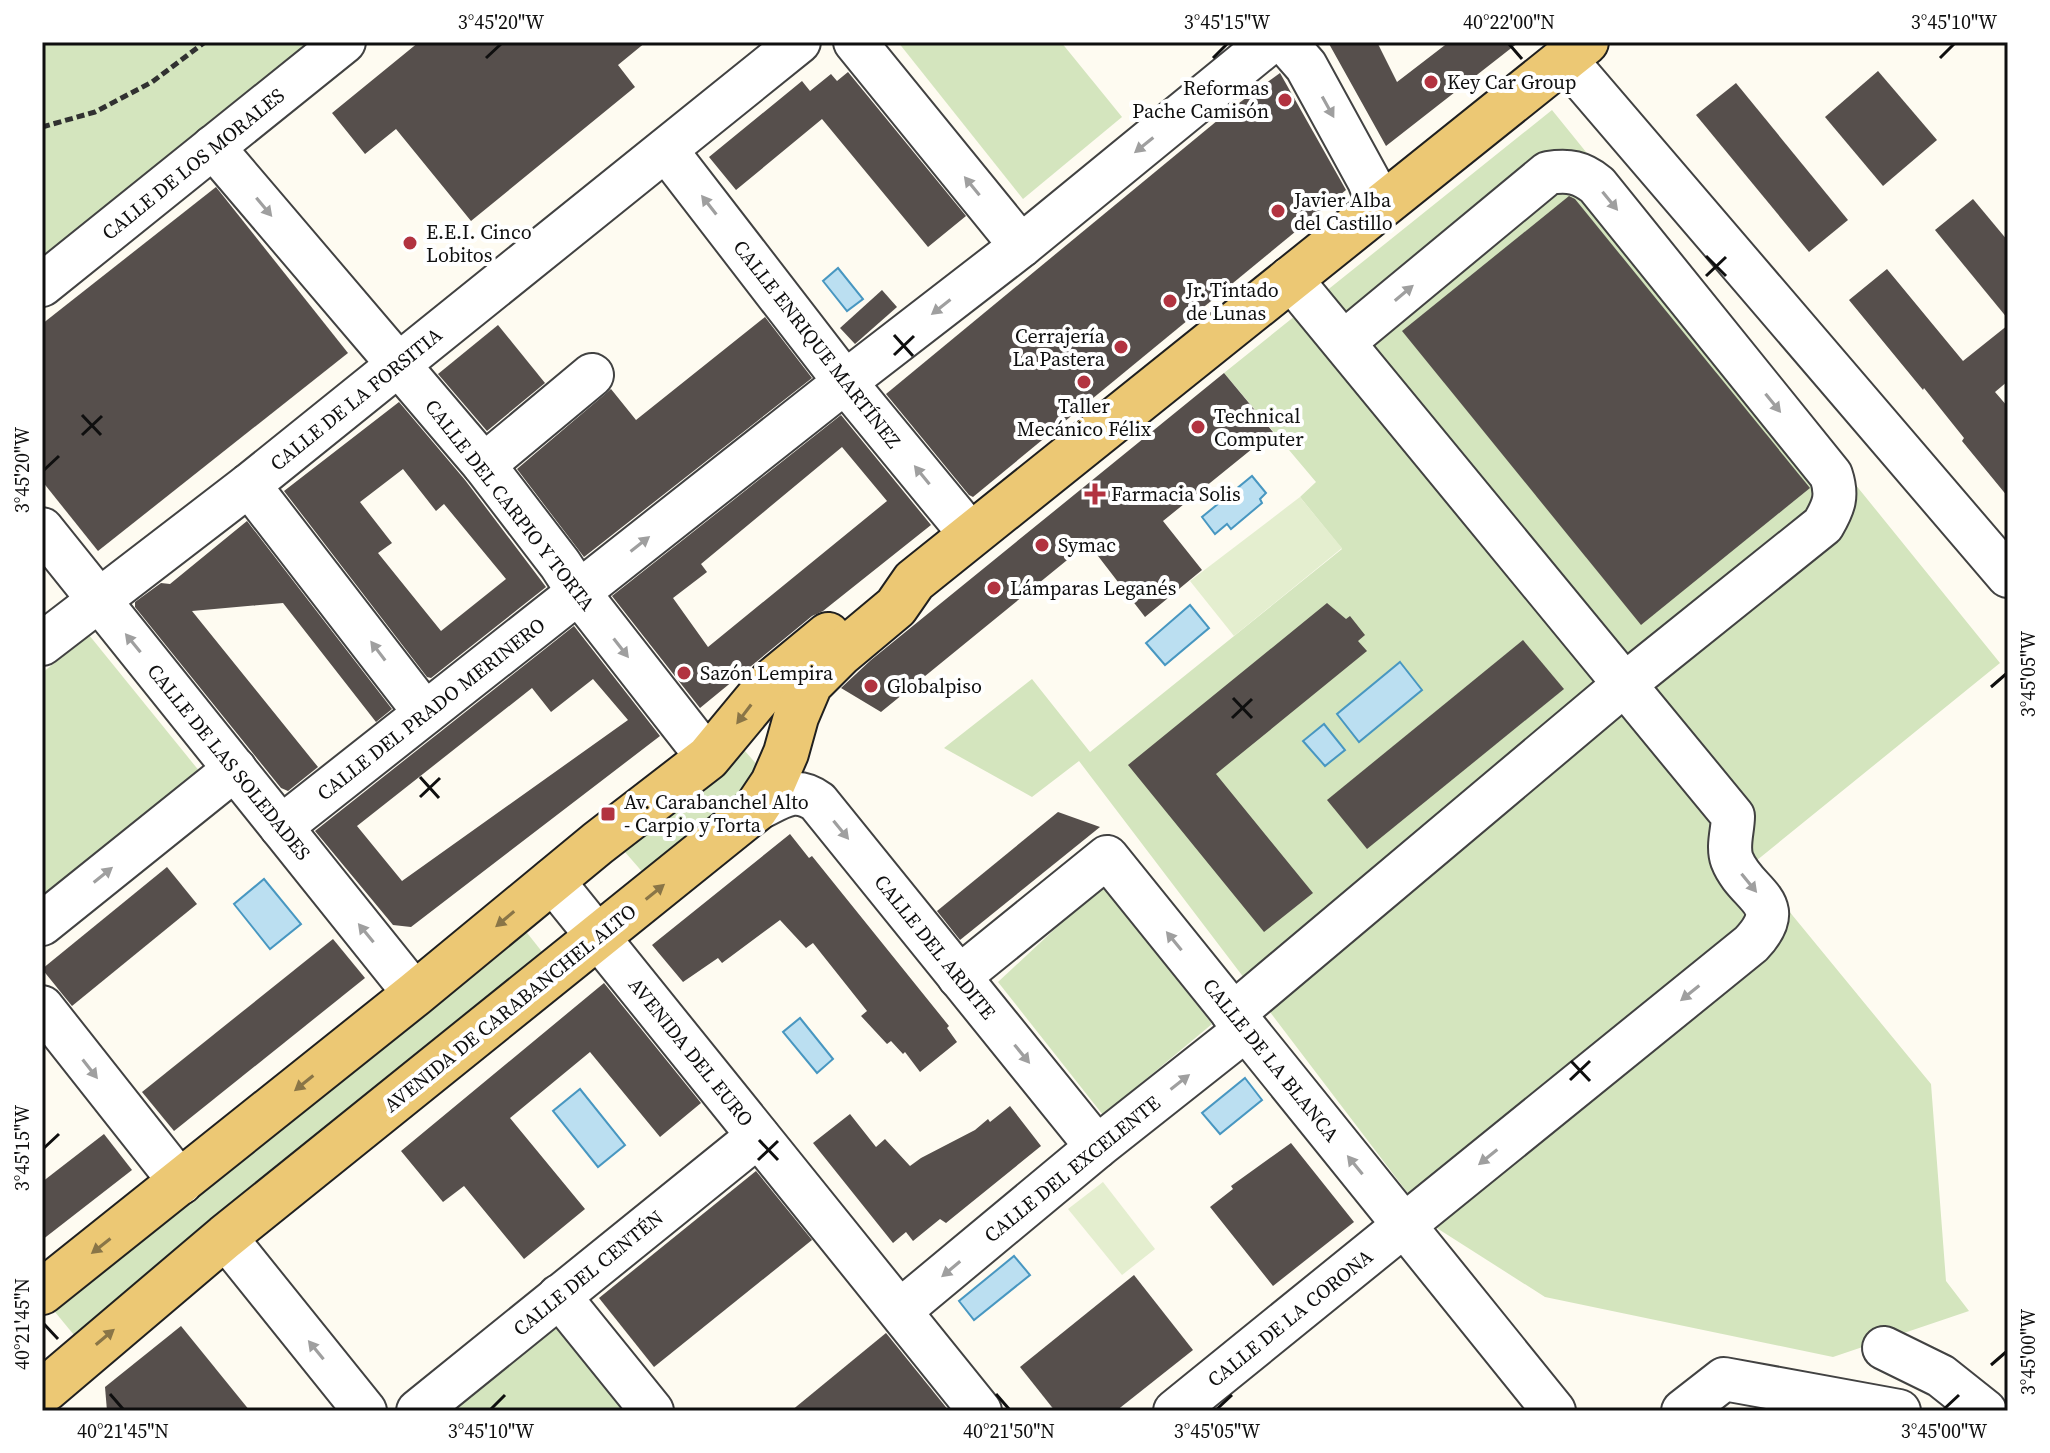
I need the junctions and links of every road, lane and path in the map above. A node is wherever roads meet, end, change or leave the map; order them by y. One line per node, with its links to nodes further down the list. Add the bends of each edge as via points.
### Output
1 (205, 42): 8 (path, via 152,82 95,112)
2 (344, 42): 9 (street, CALLE DE LOS MORALES)
3 (799, 42): 10 (street, CALLE DE LA FORSITIA)
4 (855, 42): 12 (street, one-way to 4)
5 (1270, 42): 12 (street, CALLE DEL PRADO MERINERO, one-way to 12)
6 (1285, 42): 11 (street, one-way to 11, via 1306,66)
7 (1576, 51): 11 (main road, AVENIDA DE CARABANCHEL ALTO); 23 (street)
8 (42, 127)
9 (213, 147): 14 (street, CALLE DE LOS MORALES); 16 (street, CALLE DEL CARPIO Y TORTA, one-way to 16)
10 (666, 150): 16 (street, CALLE DE LA FORSITIA); 18 (street, CALLE ENRIQUE MARTÍNEZ, one-way to 10)
11 (1379, 207): 13 (main road, AVENIDA DE CARABANCHEL ALTO)
12 (1021, 246): 18 (street, CALLE DEL PRADO MERINERO, one-way to 18)
13 (1290, 278): 15 (street); 22 (main road, AVENIDA DE CARABANCHEL ALTO)
14 (42, 285)
15 (1344, 342): 28 (street); 28 (street, CALLE DEL EXCELENTE, one-way to 28, via 1548,173 1568,170 1597,185 1831,475 1837,492 1823,525)
16 (399, 365): 19 (street, CALLE DEL CARPIO Y TORTA); 20 (street, CALLE DE LA FORSITIA)
17 (592, 375): 19 (street)
18 (845, 382): 22 (street, CALLE ENRIQUE MARTÍNEZ, one-way to 18); 25 (street, CALLE DEL PRADO MERINERO, one-way to 18)
19 (484, 465): 25 (street, CALLE DEL CARPIO Y TORTA)
20 (249, 485): 26 (street, CALLE DE LA FORSITIA); 29 (street, one-way to 20)
21 (42, 529): 26 (street, CALLE DE LAS SOLEDADES)
22 (971, 535): 24 (main road, AVENIDA DE CARABANCHEL ALTO)
23 (2008, 576)
24 (914, 581): 30 (main road, AVENIDA DE CARABANCHEL ALTO, one-way to 30, via 870,604 789,666); 32 (main road, AVENIDA DE CARABANCHEL ALTO, via 896,607 810,684 773,783)
25 (579, 593): 29 (street, CALLE DEL PRADO MERINERO); 30 (street, CALLE DEL CARPIO Y TORTA, one-way to 30)
26 (98, 599): 27 (street, CALLE DE LA FORSITIA); 31 (street, CALLE DE LAS SOLEDADES, one-way to 26)
27 (42, 644)
28 (1625, 684): 40 (street, CALLE DEL EXCELENTE); 44 (street, CALLE DE LA CORONA, one-way to 44, via 1733,816 1732,861 1766,904 1768,918 1751,944)
29 (425, 713): 33 (street, CALLE DEL PRADO MERINERO)
30 (708, 758): 34 (main road, AVENIDA DE CARABANCHEL ALTO)
31 (235, 769): 33 (street, CALLE DE LAS SOLEDADES); 35 (street, one-way to 31)
32 (755, 810): 36 (main road, AVENIDA DE CARABANCHEL ALTO, one-way to 32); 37 (street, CALLE DEL ARDITE, one-way to 37, via 794,792 807,793 818,802)
33 (281, 827): 38 (street, CALLE DE LAS SOLEDADES, one-way to 33)
34 (552, 880): 36 (street, AVENIDA DEL EURO); 38 (main road, AVENIDA DE CARABANCHEL ALTO, one-way to 38)
35 (42, 924)
36 (599, 938): 41 (street, AVENIDA DEL EURO); 45 (main road, AVENIDA DE CARABANCHEL ALTO)
37 (959, 977): 40 (street, CALLE DE LA BLANCA, one-way to 37, via 1107,857); 42 (street, CALLE DEL ARDITE, one-way to 42)
38 (415, 994): 43 (main road, AVENIDA DE CARABANCHEL ALTO, one-way to 43)
39 (42, 1007): 43 (street, one-way to 43)
40 (1239, 1022): 42 (street, CALLE DEL EXCELENTE, one-way to 40); 44 (street, CALLE DE LA BLANCA, one-way to 40)
41 (758, 1136): 47 (street, CALLE DEL CENTÉN); 48 (street, AVENIDA DEL EURO)
42 (1097, 1147): 48 (street, CALLE DEL EXCELENTE, one-way to 48)
43 (181, 1183): 46 (main road, AVENIDA DE CARABANCHEL ALTO, one-way to 46)
44 (1405, 1225): 55 (street, CALLE DE LA CORONA); 56 (street, CALLE DE LA BLANCA)
45 (225, 1237): 50 (main road, AVENIDA DE CARABANCHEL ALTO, one-way to 45); 51 (street, one-way to 45)
46 (42, 1292)
47 (559, 1296): 52 (street, CALLE DEL CENTÉN); 53 (street)
48 (901, 1310): 54 (street, AVENIDA DEL EURO)
49 (1884, 1348): 59 (street, via 1941,1376)
50 (46, 1393)
51 (365, 1411)
52 (418, 1411)
53 (652, 1411)
54 (980, 1411)
55 (1175, 1411)
56 (1554, 1411)
57 (1683, 1411): 58 (street, via 1724,1379)
58 (1899, 1411)
59 (1985, 1411)

